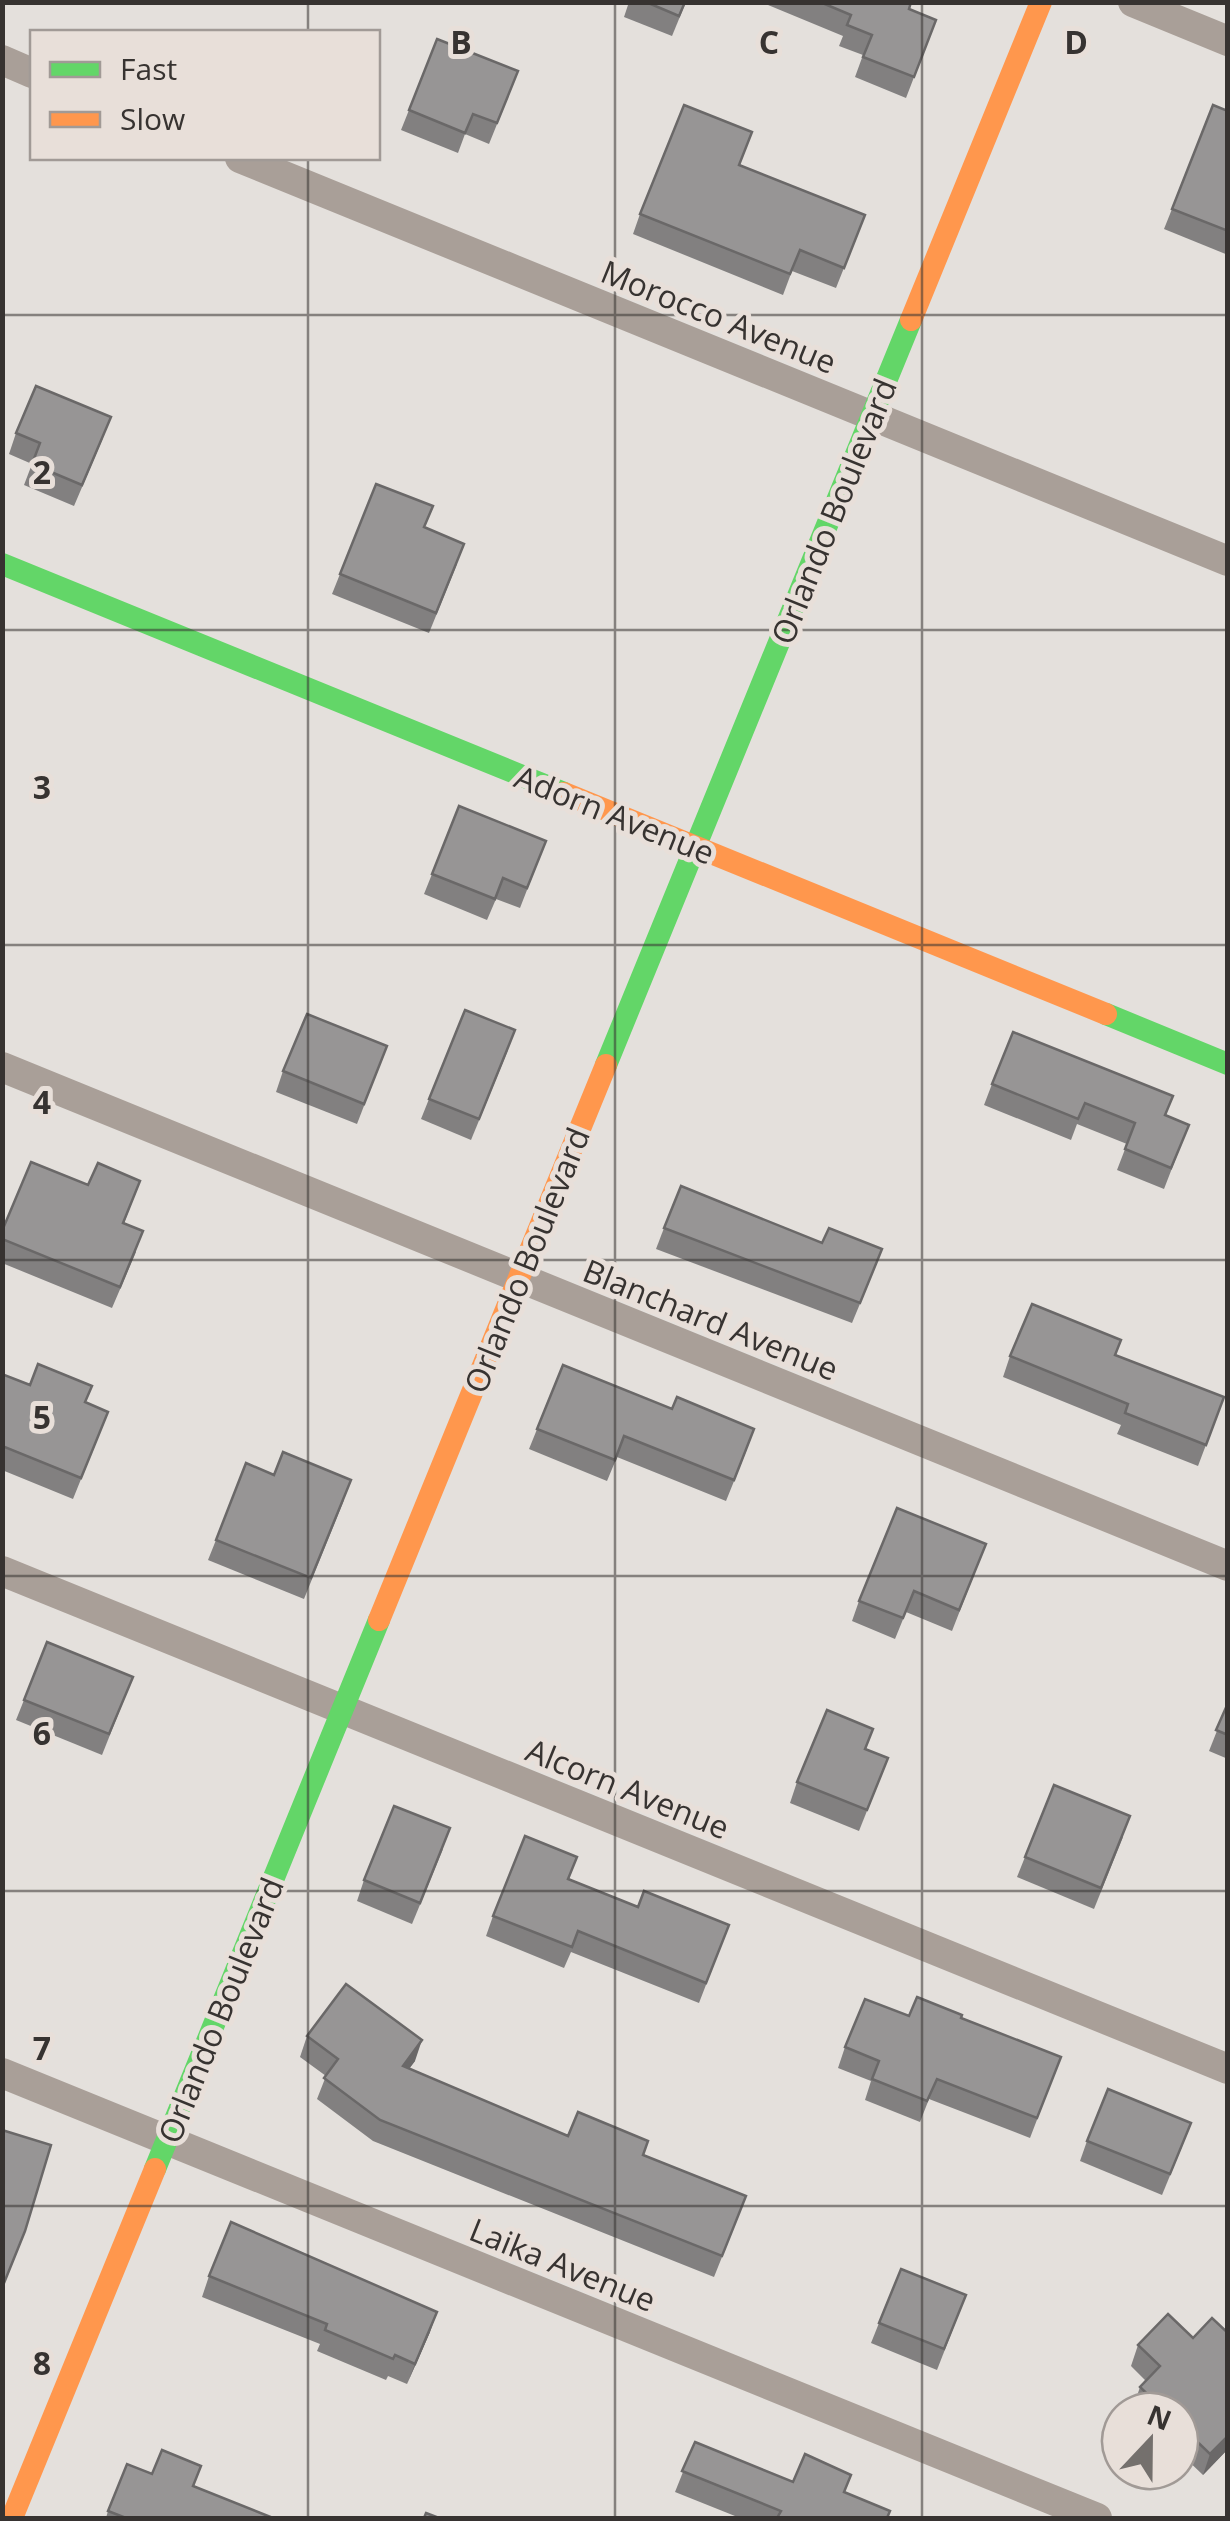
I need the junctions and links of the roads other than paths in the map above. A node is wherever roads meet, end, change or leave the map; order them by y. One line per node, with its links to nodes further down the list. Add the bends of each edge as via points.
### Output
1 (1041, 2): 7 (street, Orlando Boulevard)
2 (1133, 2): 3 (street)
3 (1228, 41)
4 (2, 60): 5 (street)
5 (30, 72)
6 (245, 160): 7 (street, Morocco Avenue)
7 (872, 416): 8 (street, Morocco Avenue); 10 (street, Orlando Boulevard)
8 (1228, 560)
9 (2, 564): 10 (street, Adorn Avenue)
10 (695, 848): 11 (street, Adorn Avenue); 13 (street, Orlando Boulevard)
11 (1228, 1064)
12 (2, 1067): 13 (street, Blanchard Avenue)
13 (519, 1278): 14 (street, Blanchard Avenue); 16 (street, Orlando Boulevard)
14 (1228, 1566)
15 (2, 1570): 16 (street, Alcorn Avenue)
16 (343, 1710): 17 (street, Alcorn Avenue); 19 (street, Orlando Boulevard)
17 (1228, 2069)
18 (2, 2074): 19 (street, Laika Avenue)
19 (167, 2141): 20 (street, Orlando Boulevard); 21 (street, Laika Avenue)
20 (12, 2518)
21 (1097, 2518)

